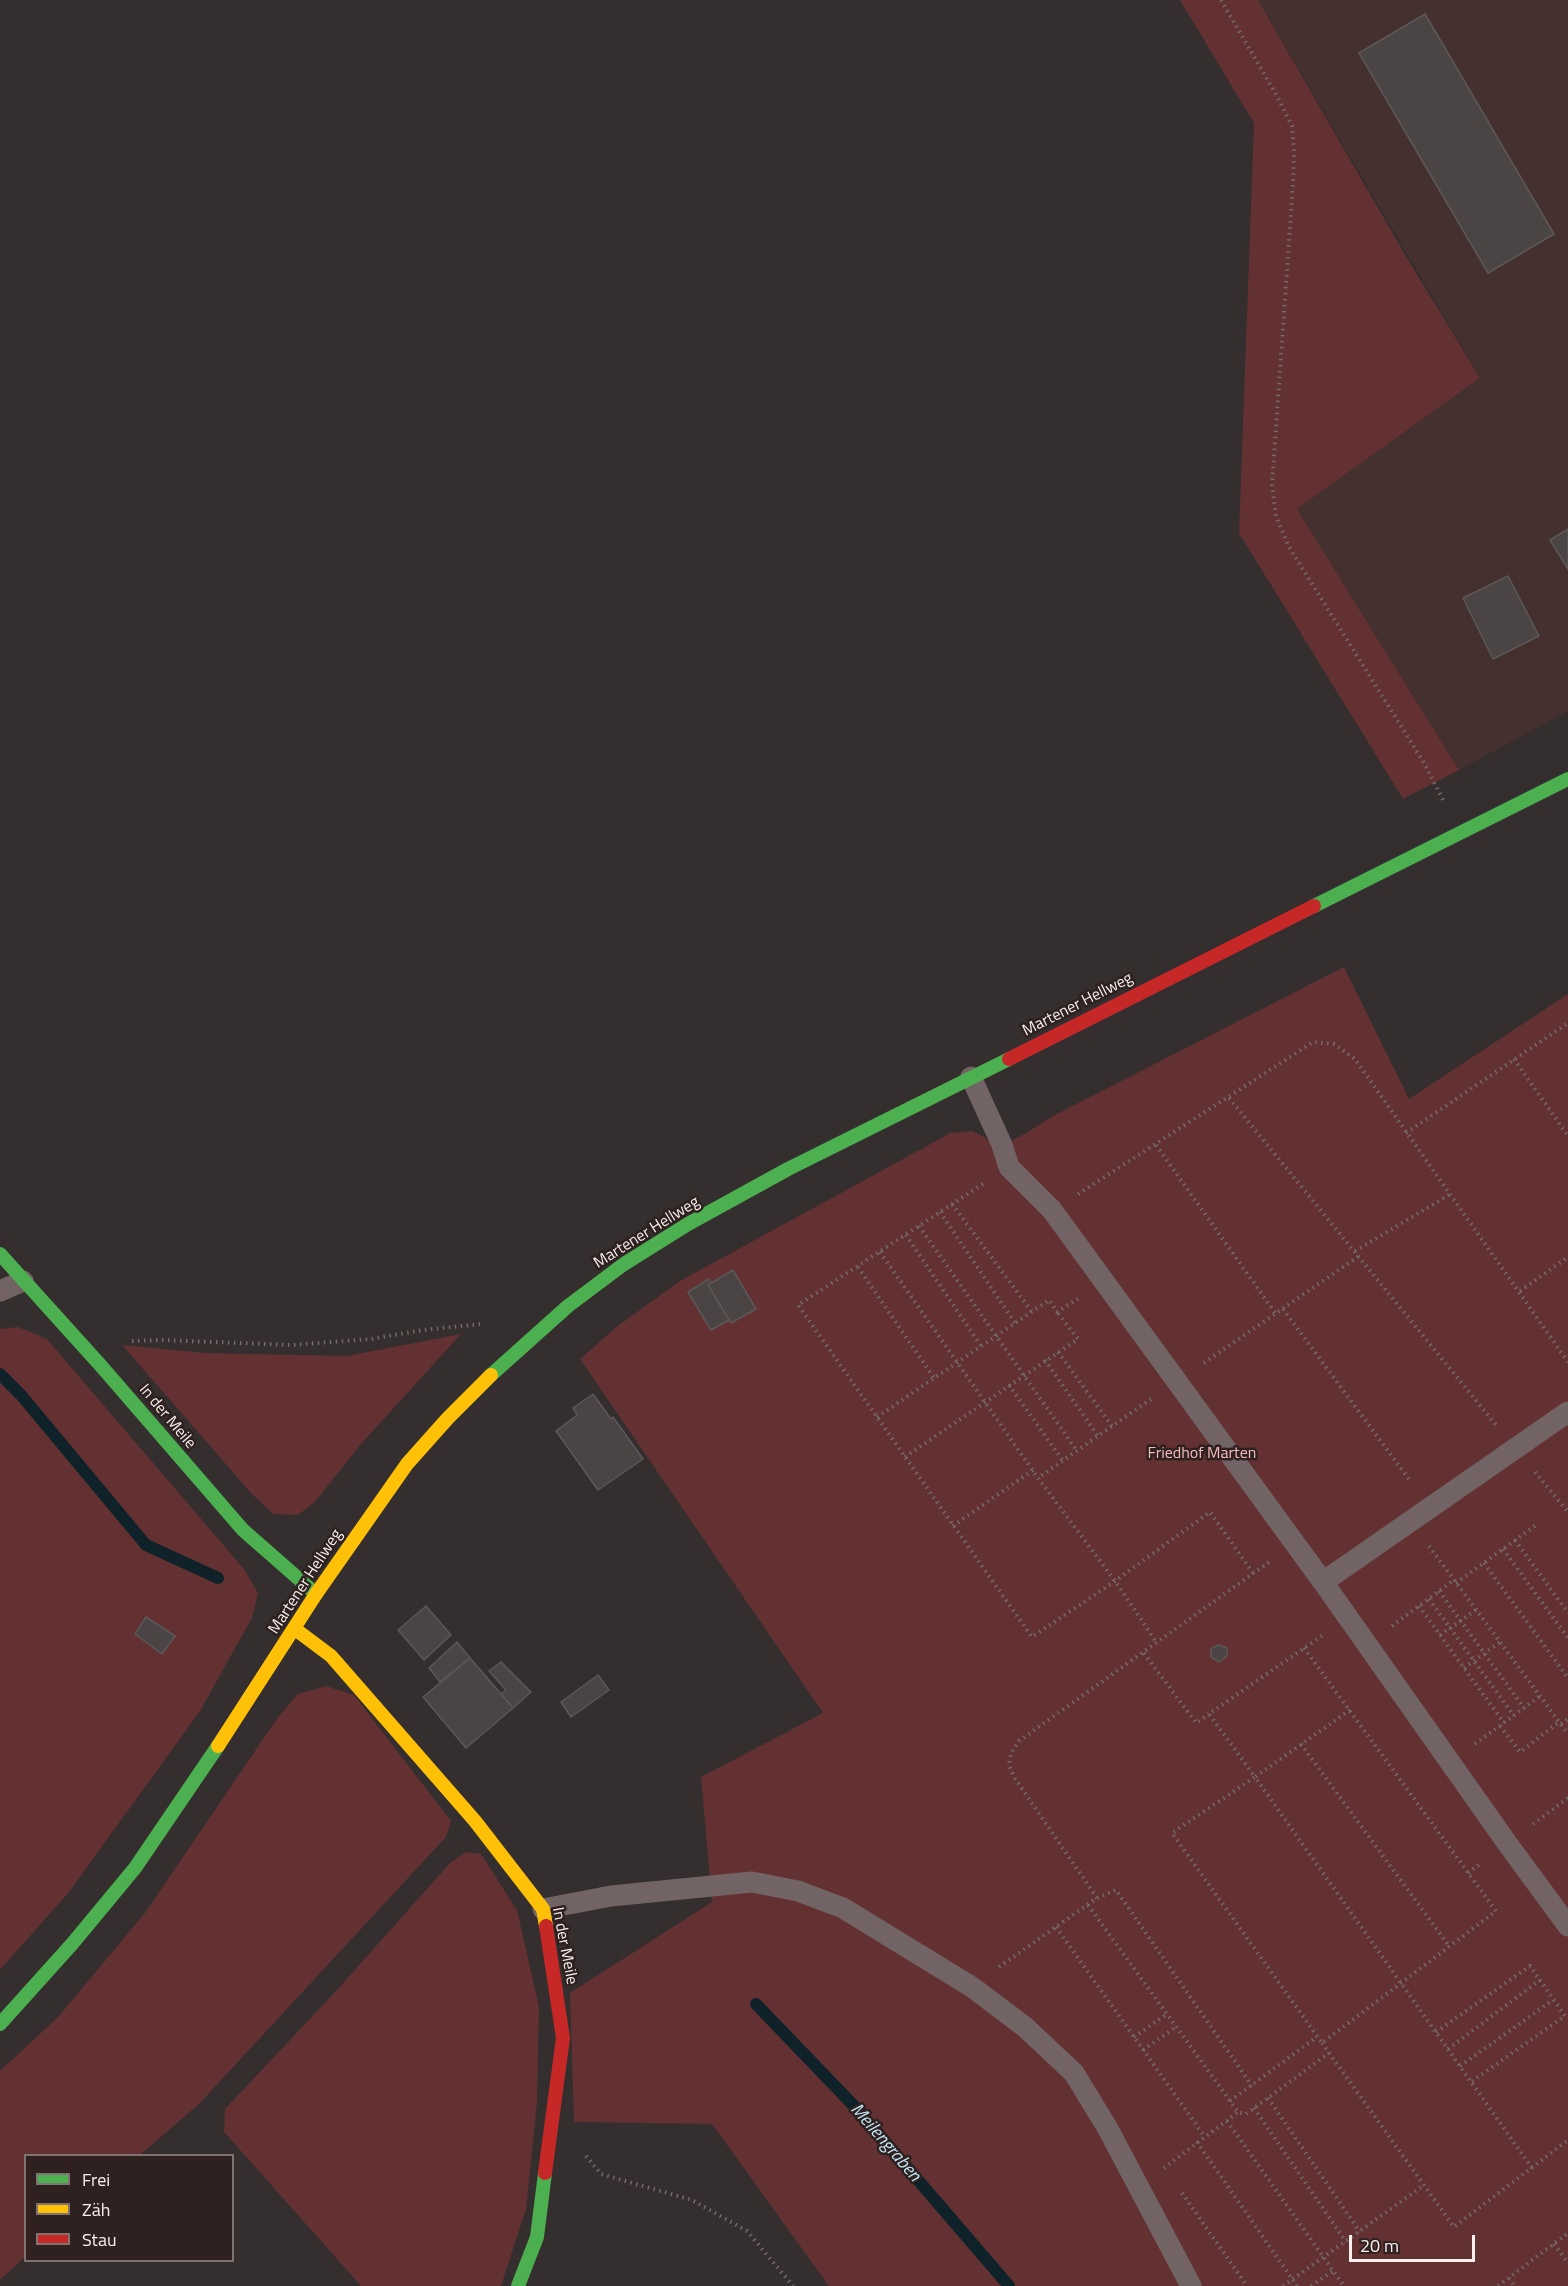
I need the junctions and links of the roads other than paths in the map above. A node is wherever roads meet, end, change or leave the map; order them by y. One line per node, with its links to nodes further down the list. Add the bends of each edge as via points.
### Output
1 (1568, 779): 2 (street, Martener Hellweg)
2 (971, 1077): 7 (lane, via 1009,1167 1052,1210); 8 (street, Martener Hellweg, via 688,1224 624,1264 568,1306 503,1363 414,1456)
3 (0, 1254): 4 (street, In der Meile)
4 (23, 1281): 5 (lane); 8 (street, In der Meile, via 243,1530)
5 (0, 1291)
6 (1568, 1412): 7 (lane)
7 (1323, 1582): 11 (lane)
8 (316, 1594): 9 (street, Martener Hellweg)
9 (295, 1629): 10 (street, In der Meile, via 331,1656 475,1821); 12 (street, Martener Hellweg, via 135,1868)
10 (543, 1909): 13 (street, In der Meile, via 563,2038 537,2237); 14 (lane, via 611,1896 752,1882 798,1891 843,1908 972,1987 1025,2027 1074,2073)
11 (1568, 1926)
12 (0, 2024)
13 (518, 2286)
14 (1191, 2286)

